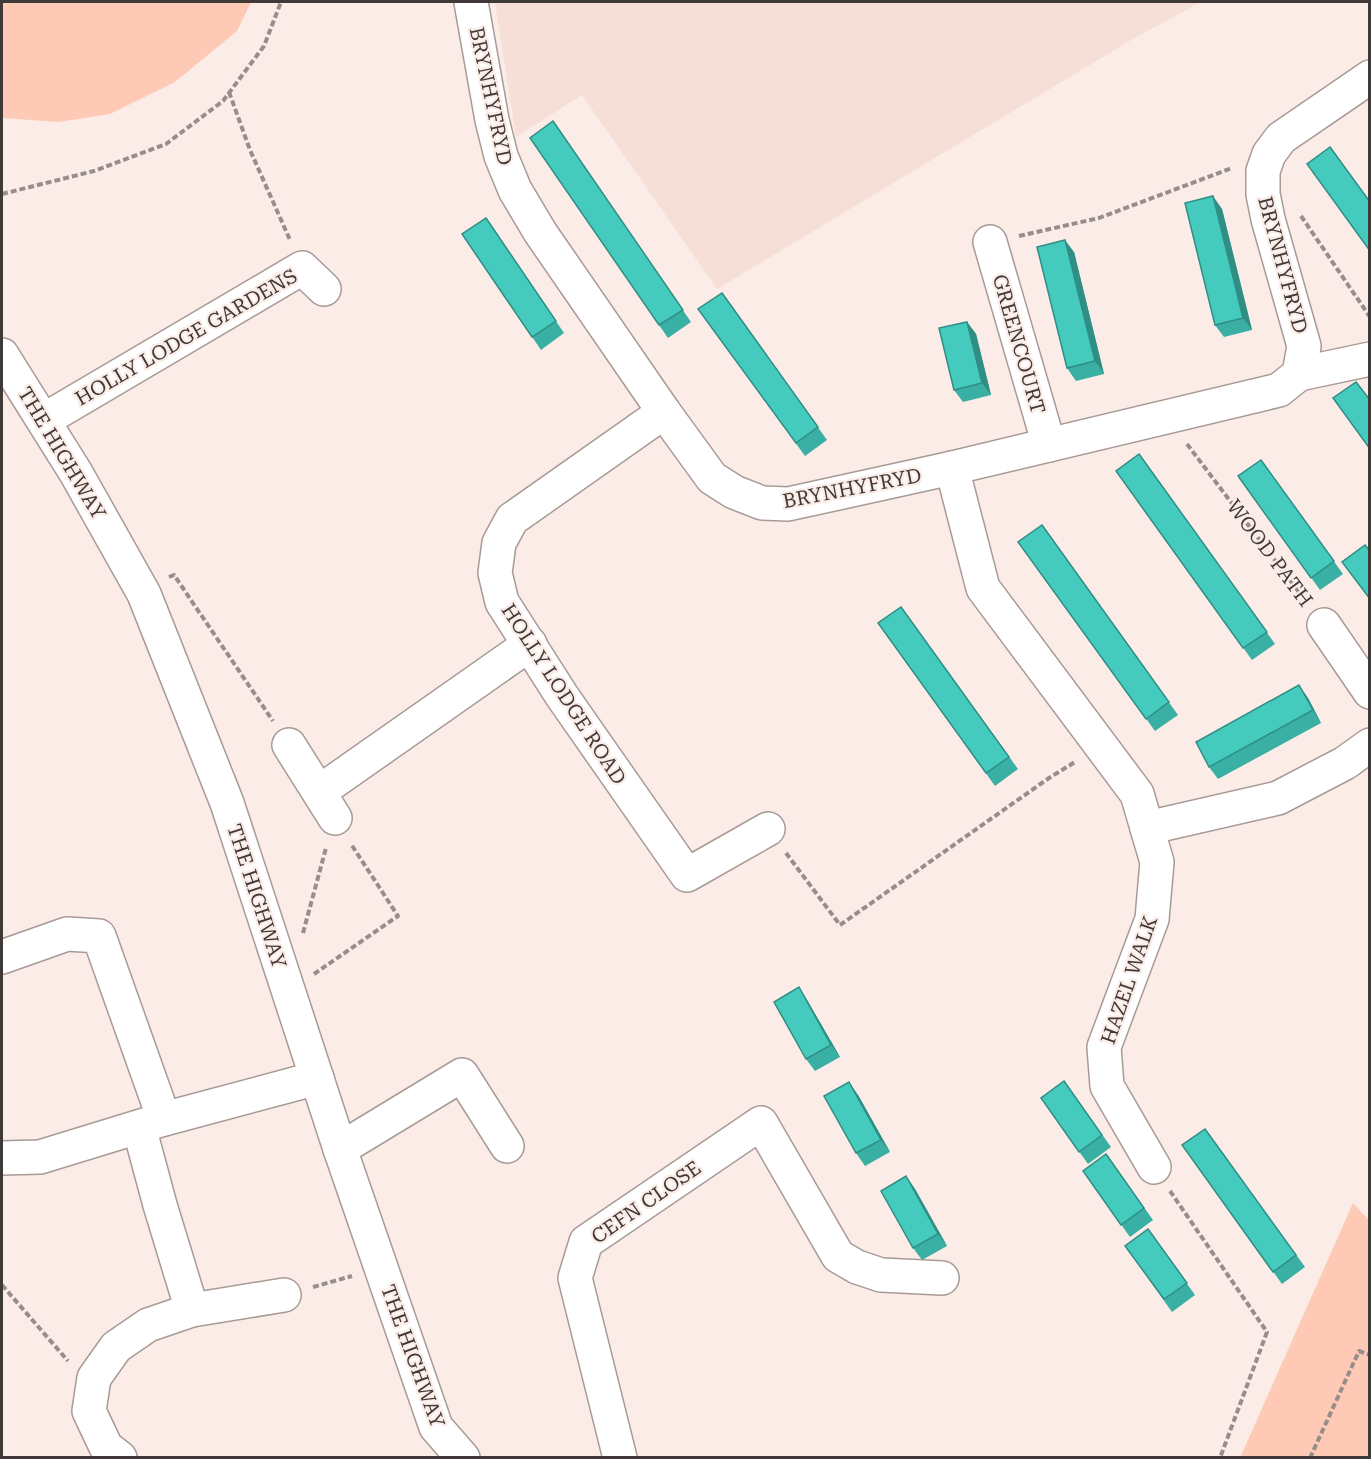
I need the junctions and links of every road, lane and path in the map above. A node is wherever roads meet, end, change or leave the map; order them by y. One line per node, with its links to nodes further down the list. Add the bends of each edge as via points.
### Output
1 (281, 2): 4 (path, via 264,46)
2 (471, 2): 14 (street, BRYNHYFRYD, via 494,129 515,190)
3 (1370, 76): 5 (street, via 1281,138)
4 (229, 92): 6 (path, via 223,101 166,144 94,171); 9 (path, via 250,150)
5 (1269, 154): 8 (path, via 1099,218); 13 (street, BRYNHYFRYD, via 1263,171 1263,194 1304,346)
6 (2, 194)
7 (1298, 211): 10 (path)
8 (990, 242): 17 (street, GREENCOURT)
9 (313, 279): 16 (street, HOLLY LODGE GARDENS)
10 (1370, 317)
11 (2, 355): 16 (street, THE HIGHWAY)
12 (1370, 359): 13 (street)
13 (1299, 374): 15 (street, BRYNHYFRYD, via 1279,390)
14 (664, 412): 18 (street, BRYNHYFRYD, via 712,478 762,503 788,504); 21 (street, HOLLY LODGE ROAD, via 512,519 499,543 495,573 502,602)
15 (1167, 417): 17 (street, BRYNHYFRYD); 20 (path, WOOD PATH)
16 (44, 420): 19 (street, THE HIGHWAY)
17 (1049, 445): 18 (street, BRYNHYFRYD)
18 (952, 468): 25 (street, HAZEL WALK, via 983,588)
19 (141, 588): 23 (path, via 174,575); 31 (street, THE HIGHWAY, via 227,802)
20 (1324, 625): 22 (street, WOOD PATH)
21 (530, 644): 26 (street); 28 (street, HOLLY LODGE ROAD, via 687,875)
22 (1370, 692)
23 (289, 745): 26 (street)
24 (1370, 745): 27 (street, via 1345,763 1278,798)
25 (1101, 746): 27 (street, HAZEL WALK, via 1137,794); 28 (path, via 1049,777 840,925)
26 (327, 805): 29 (path); 31 (path, via 398,916)
27 (1147, 828): 37 (street, HAZEL WALK, via 1157,862 1152,919 1104,1047 1107,1086)
28 (768, 829)
29 (300, 944)
30 (2, 957): 33 (street, via 67,934 99,936)
31 (290, 992): 32 (street, THE HIGHWAY)
32 (317, 1078): 33 (street); 35 (street, THE HIGHWAY)
33 (152, 1124): 36 (street, via 40,1157); 42 (street, via 160,1205)
34 (507, 1146): 35 (street, via 462,1076)
35 (340, 1149): 38 (street, THE HIGHWAY)
36 (2, 1158)
37 (1154, 1167): 48 (path, via 1267,1332)
38 (381, 1268): 41 (path); 46 (street, THE HIGHWAY, via 436,1427)
39 (942, 1278): 47 (street, CEFN CLOSE, via 881,1275 838,1256 761,1123 586,1242 575,1278)
40 (2, 1285): 44 (path, via 77,1371)
41 (284, 1295): 42 (street)
42 (192, 1310): 44 (street, via 148,1325 116,1347)
43 (1370, 1355): 49 (path, via 1359,1351)
44 (94, 1378): 45 (street, via 88,1410 106,1447)
45 (120, 1458)
46 (463, 1458)
47 (620, 1458)
48 (1220, 1458)
49 (1310, 1458)

